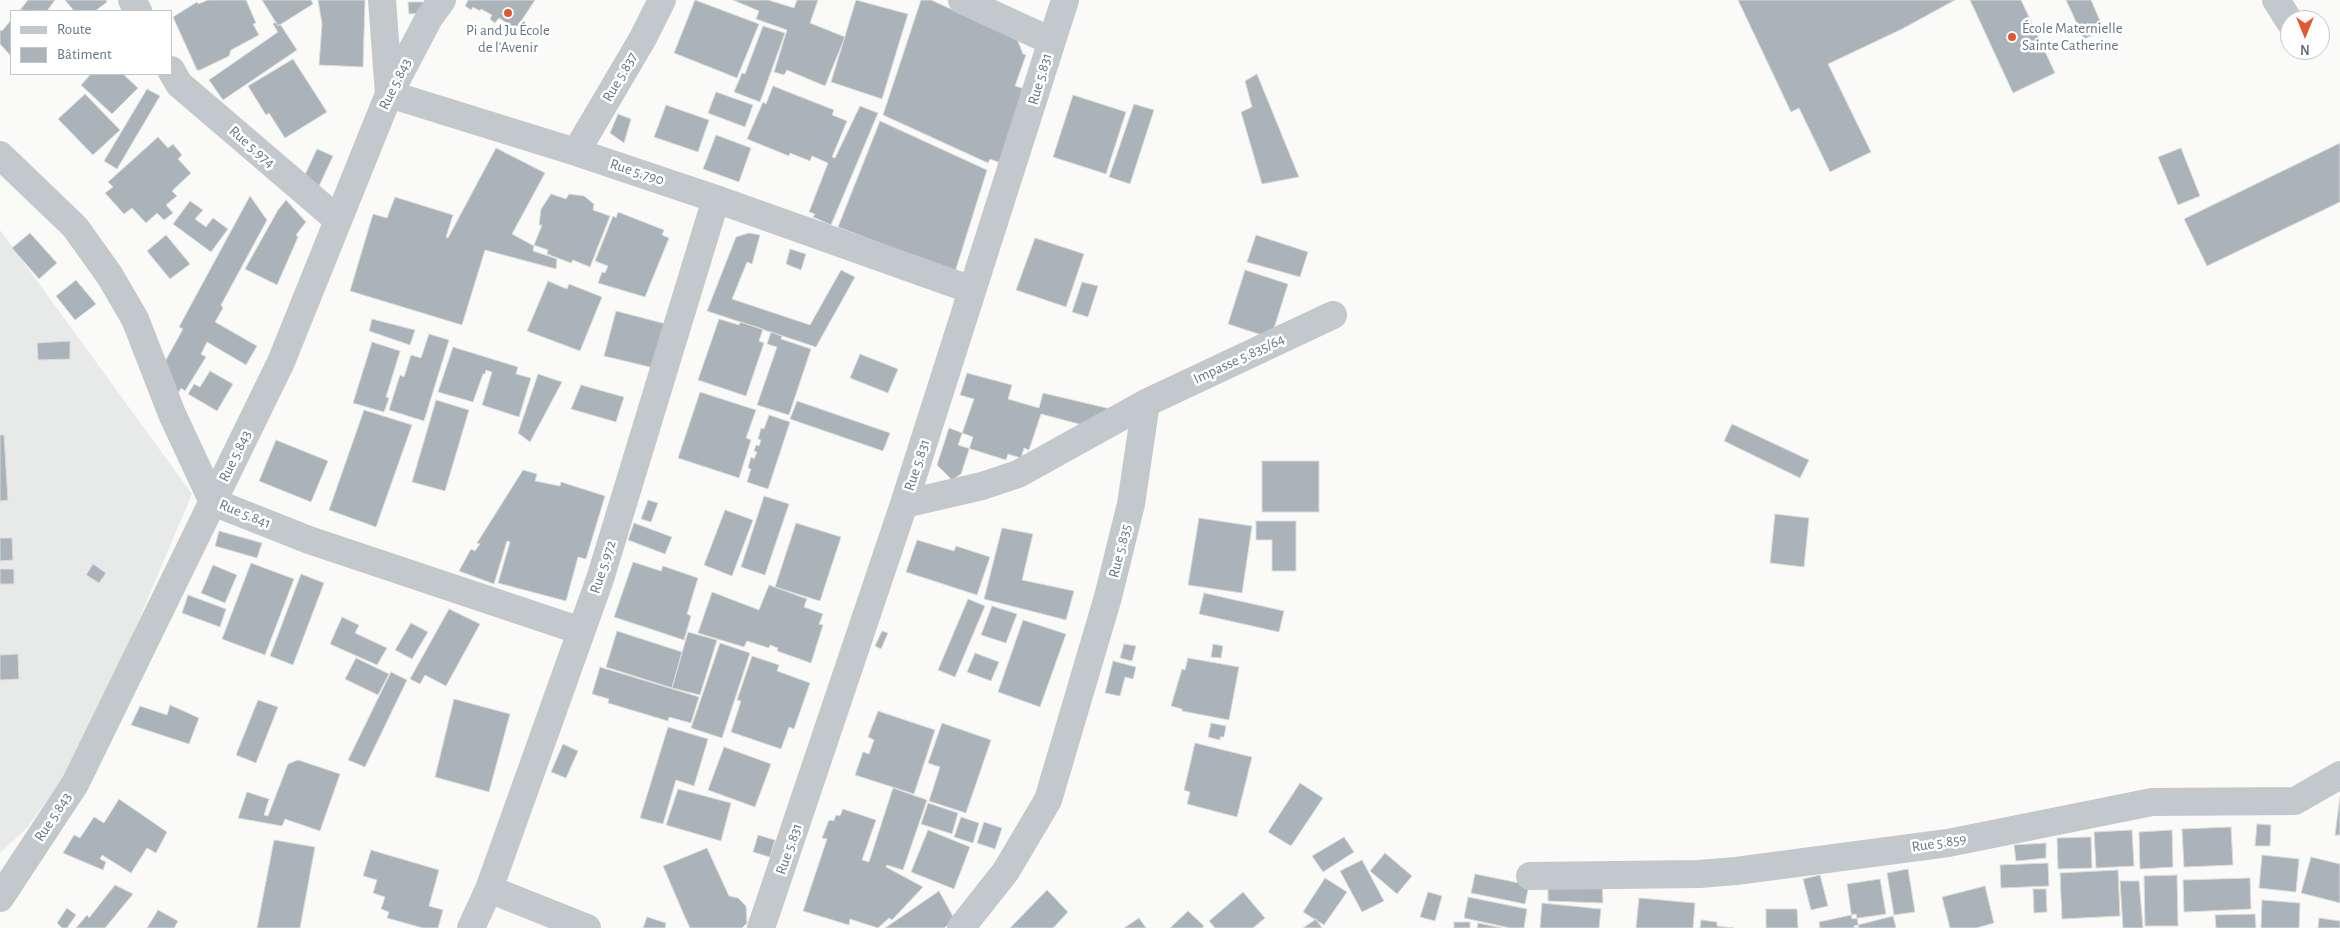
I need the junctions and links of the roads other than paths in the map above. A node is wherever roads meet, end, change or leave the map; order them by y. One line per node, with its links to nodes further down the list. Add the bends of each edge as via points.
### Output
1 (382, 0): 8 (street)
2 (442, 0): 8 (street, Rue 5.843)
3 (662, 0): 9 (street, Rue 5.837)
4 (962, 0): 6 (street)
5 (1066, 0): 6 (street, Rue 5.831)
6 (1051, 41): 13 (street, Rue 5.831)
7 (172, 72): 12 (street, Rue 5.974, via 180,84)
8 (388, 94): 9 (street, Rue 5.790); 12 (street, Rue 5.843)
9 (576, 152): 11 (street, Rue 5.790)
10 (0, 155): 16 (street, Rue 5.841, via 75,227 110,276 135,319 172,414)
11 (716, 199): 13 (street, Rue 5.790); 18 (street, Rue 5.972)
12 (338, 220): 16 (street, Rue 5.843, via 281,362)
13 (972, 290): 17 (street, Rue 5.831)
14 (1333, 315): 15 (street, Impasse 5.835/64)
15 (1146, 403): 17 (street, via 1018,474); 26 (street, Rue 5.835, via 1131,504 1108,597 1048,800 1006,871)
16 (213, 502): 18 (street, Rue 5.841, via 309,540); 22 (street, Rue 5.843, via 75,784)
17 (904, 504): 25 (street, Rue 5.831)
18 (581, 632): 21 (street, Rue 5.972)
19 (2340, 776): 20 (street, Rue 5.859, via 2295,801 2152,802 1948,844 1736,871)
20 (1530, 876)
21 (489, 890): 23 (street, Rue 5.972); 24 (street)
22 (0, 898)
23 (471, 928)
24 (587, 928)
25 (762, 928)
26 (961, 928)

